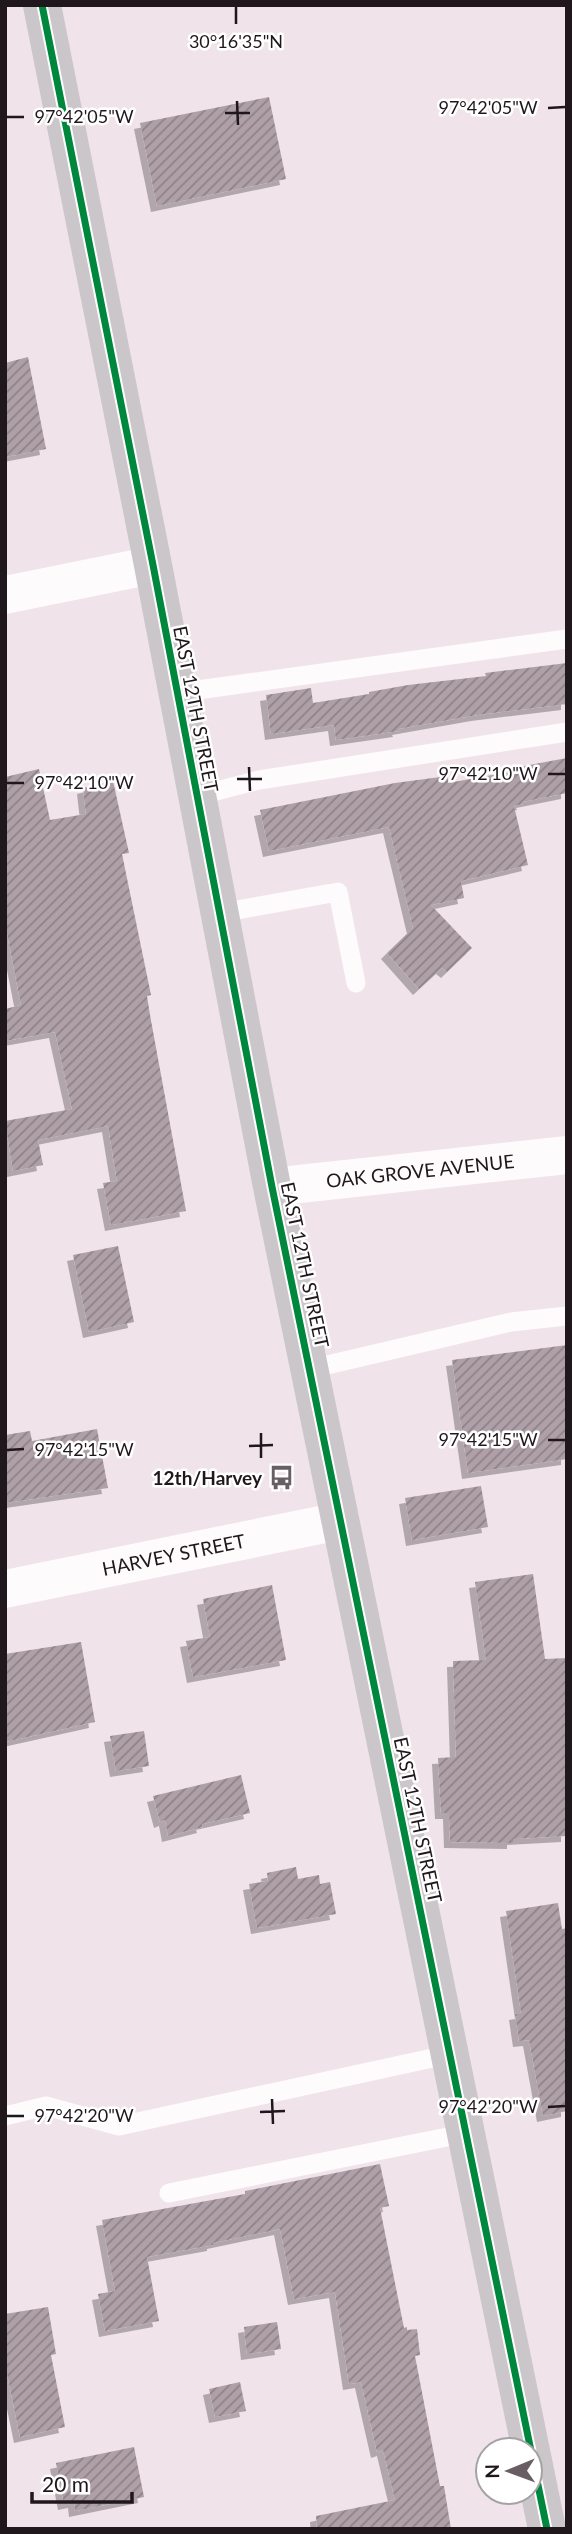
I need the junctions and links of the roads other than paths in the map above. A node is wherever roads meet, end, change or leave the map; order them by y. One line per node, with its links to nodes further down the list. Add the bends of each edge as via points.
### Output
1 (42, 5): 2 (street, EAST 12TH STREET)
2 (153, 565): 3 (street); 5 (street, EAST 12TH STREET)
3 (5, 595)
4 (567, 639): 5 (lane)
5 (176, 693): 7 (street, EAST 12TH STREET)
6 (567, 732): 7 (lane, via 259,780)
7 (197, 796): 8 (street, EAST 12TH STREET)
8 (219, 913): 9 (lane, via 338,892); 11 (street, EAST 12TH STREET)
9 (356, 983)
10 (567, 1155): 11 (street, OAK GROVE AVENUE)
11 (272, 1187): 13 (street, EAST 12TH STREET)
12 (567, 1316): 13 (lane, via 511,1322)
13 (310, 1369): 14 (street, EAST 12TH STREET)
14 (340, 1521): 15 (street, HARVEY STREET); 16 (street, EAST 12TH STREET)
15 (5, 1589)
16 (451, 2054): 17 (lane, via 118,2126 46,2106); 18 (street, EAST 12TH STREET)
17 (5, 2116)
18 (467, 2133): 19 (lane); 20 (street, EAST 12TH STREET)
19 (169, 2193)
20 (548, 2529)

